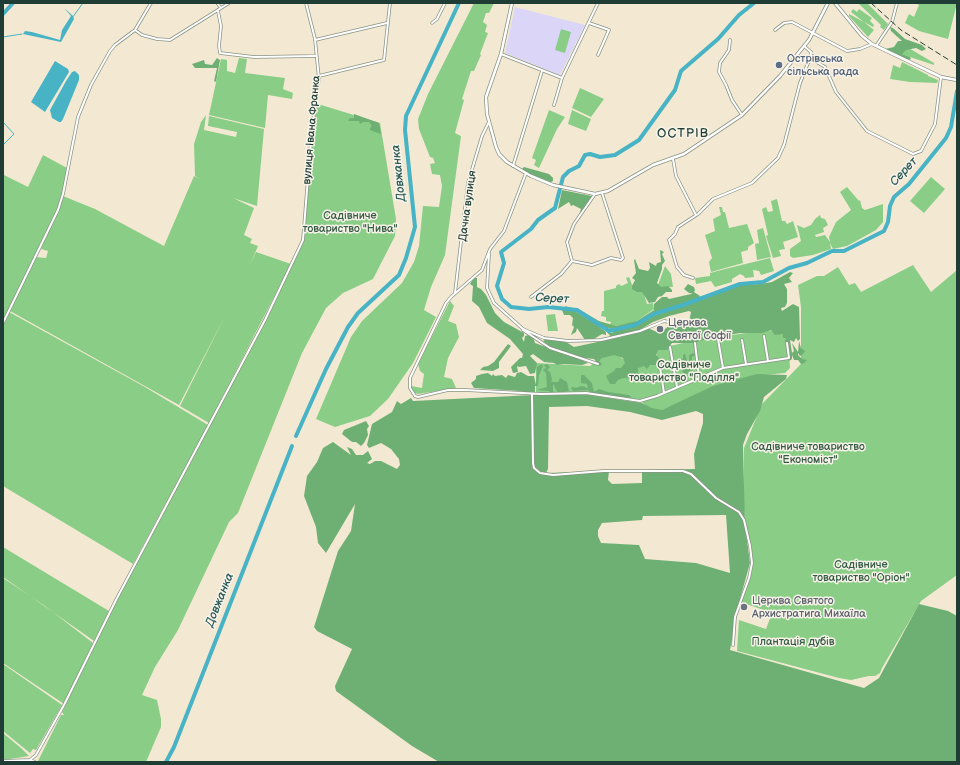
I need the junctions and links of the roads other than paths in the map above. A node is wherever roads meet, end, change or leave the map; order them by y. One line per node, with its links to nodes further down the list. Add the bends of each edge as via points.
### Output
1 (151, 3): 17 (street)
2 (217, 3): 12 (street)
3 (229, 3): 12 (street)
4 (306, 3): 20 (street, вулиця Івана Франка)
5 (390, 3): 14 (street)
6 (445, 3): 15 (street, via 437,19)
7 (512, 3): 25 (street)
8 (598, 3): 16 (street)
9 (828, 3): 19 (street)
10 (835, 3): 22 (street, via 862,36)
11 (897, 3): 24 (street, via 892,22)
12 (221, 8): 13 (street)
13 (218, 11): 17 (street, via 170,40 142,35); 27 (street, via 221,26 220,53 254,57)
14 (388, 23): 20 (street); 30 (street, via 384,60)
15 (432, 23)
16 (589, 23): 26 (street, via 609,30); 32 (street)
17 (135, 30): 49 (street, via 114,45 84,100 58,210)
18 (775, 30): 19 (street, via 788,22)
19 (812, 33): 22 (street, via 847,51); 23 (street)
20 (315, 40): 27 (street, вулиця Івана Франка)
21 (730, 40): 35 (street, via 730,50 720,63 719,72)
22 (872, 44): 24 (street)
23 (804, 46): 28 (street, via 811,52); 35 (street, via 780,76)
24 (876, 46): 31 (street)
25 (501, 54): 29 (street); 36 (street, via 488,89 486,105)
26 (598, 55)
27 (315, 56): 30 (street, вулиця Івана Франка)
28 (810, 58): 31 (street, via 825,67 836,92 867,131 913,154 921,151 935,124); 42 (street, via 778,158 752,183 713,199)
29 (542, 71): 32 (street); 38 (street)
30 (318, 76): 67 (street, вулиця Івана Франка, via 304,235 288,274 116,600 64,705 40,749)
31 (941, 77): 33 (street)
32 (562, 78): 34 (street)
33 (957, 80)
34 (554, 105)
35 (742, 115): 37 (street)
36 (489, 122): 38 (street, via 499,154); 46 (street, Дачна вулиця, via 482,136 468,184)
37 (673, 159): 40 (street, via 653,165); 42 (street, via 676,176)
38 (513, 166): 39 (street)
39 (526, 173): 41 (street, via 553,185); 43 (street, via 504,231)
40 (602, 193): 41 (street); 44 (street, via 623,255 622,259 611,258 592,265)
41 (595, 194): 44 (street, via 574,224 568,238 568,250)
42 (696, 215): 45 (street, via 678,227 669,240 677,267 684,275)
43 (489, 253): 46 (street, via 478,275); 50 (street, via 489,294 498,308)
44 (572, 261): 47 (street, via 561,274)
45 (693, 278)
46 (455, 293): 65 (street, via 446,303 410,378 412,393 418,397 456,390)
47 (532, 297)
48 (668, 322): 50 (street, via 664,321 610,338 582,341 548,339)
49 (3, 323)
50 (520, 327): 59 (street, via 550,348)
51 (764, 336): 57 (street)
52 (718, 339): 61 (street)
53 (742, 340): 60 (street)
54 (695, 343): 62 (street)
55 (787, 343): 57 (street, via 789,358)
56 (670, 347): 63 (street)
57 (768, 360): 60 (street)
58 (659, 362): 64 (street)
59 (598, 364)
60 (746, 364): 61 (street)
61 (723, 368): 62 (street)
62 (699, 378): 63 (street)
63 (677, 387): 64 (street)
64 (664, 393): 65 (street, via 638,401 586,393)
65 (532, 394): 66 (street, via 533,463 537,471 553,475 603,471 683,471 691,474 716,498 740,512 744,520 752,563 735,617)
66 (733, 645)
67 (30, 760): 68 (street); 69 (street)
68 (3, 761)
69 (35, 762)

